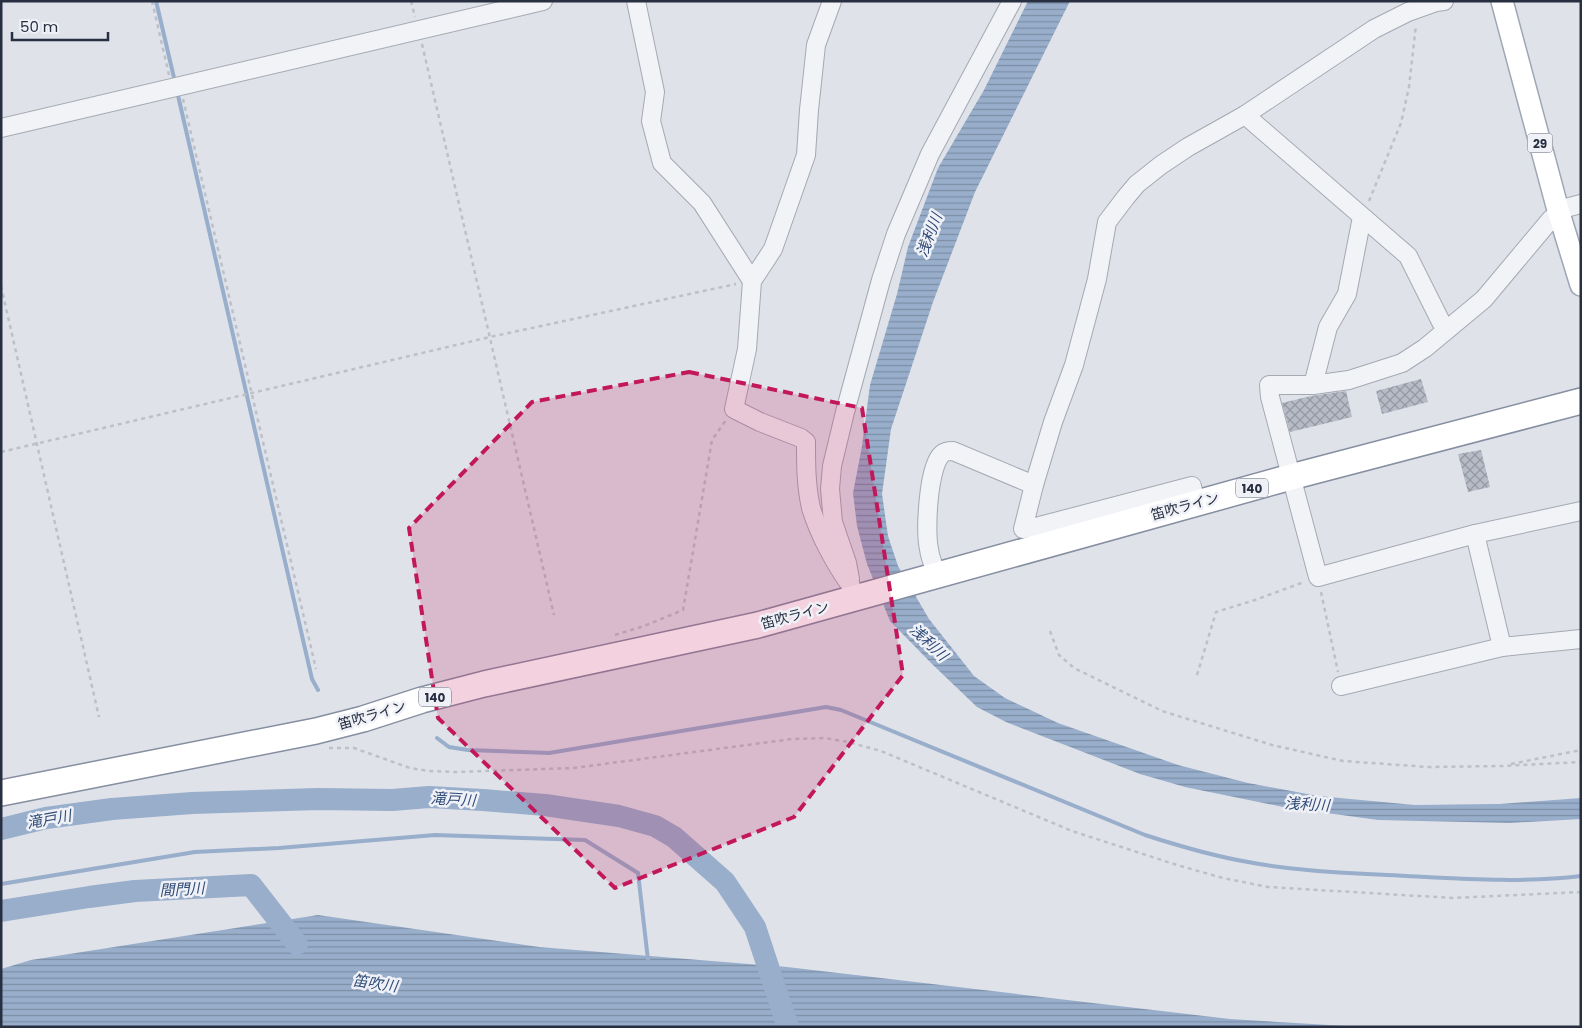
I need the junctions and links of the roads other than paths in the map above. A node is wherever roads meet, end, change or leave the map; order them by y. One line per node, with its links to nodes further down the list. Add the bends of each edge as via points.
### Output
1 (544, 1): 10 (street)
2 (636, 1): 14 (street, via 655,92 651,121 662,163 702,203)
3 (832, 1): 14 (street, via 816,45 806,155 773,249)
4 (1002, 1): 8 (street)
5 (1012, 1): 8 (street)
6 (1444, 1): 9 (street, via 1374,29)
7 (1502, 1): 12 (main road, 29)
8 (992, 37): 25 (street, via 930,154 896,234 844,412 830,490 833,522)
9 (1246, 115): 13 (street); 20 (street, via 1161,165 1137,184 1107,222 1098,279 1074,365)
10 (1, 128)
11 (1581, 204): 12 (street)
12 (1559, 212): 15 (main road, 29); 16 (street, via 1484,299)
13 (1362, 217): 16 (street, via 1408,256 1441,322); 17 (street, via 1346,294 1328,327)
14 (752, 281): 25 (street, via 747,349 734,409 806,442 807,481 812,508 834,562)
15 (1581, 285)
16 (1448, 329): 17 (street, via 1425,348 1390,368 1349,380)
17 (1313, 385): 19 (street, via 1269,386)
18 (1581, 401): 19 (highway, 笛吹ライン / 140)
19 (1291, 477): 21 (highway, 笛吹ライン / 140); 23 (street, via 1318,577)
20 (1034, 485): 21 (street, via 1023,529 1192,486); 24 (street, via 953,451 941,454 935,466 928,506)
21 (1196, 503): 24 (highway, 笛吹ライン / 140)
22 (1581, 511): 23 (street)
23 (1475, 534): 27 (street)
24 (931, 577): 25 (highway, 笛吹ライン / 140)
25 (858, 593): 29 (highway, 笛吹ライン / 140, via 758,625 484,684 316,730)
26 (1581, 639): 27 (street)
27 (1502, 647): 28 (street)
28 (1341, 686)
29 (1, 793)

